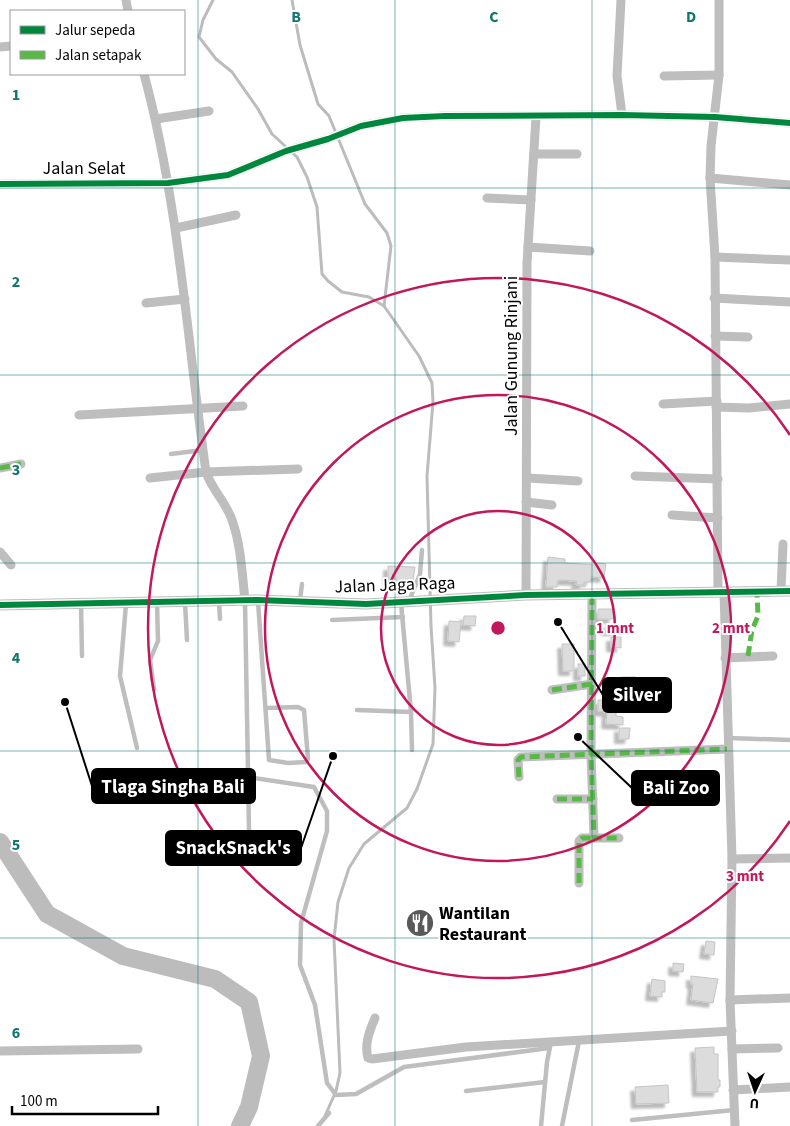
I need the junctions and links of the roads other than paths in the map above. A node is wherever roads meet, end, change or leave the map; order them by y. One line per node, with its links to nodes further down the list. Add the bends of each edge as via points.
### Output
1 (621, 0): 7 (street, via 618,76)
2 (719, 0): 4 (street)
3 (144, 75): 10 (street)
4 (719, 75): 5 (street); 9 (street)
5 (664, 76)
6 (209, 111): 10 (street)
7 (622, 115): 8 (street, Jalan Selat); 9 (street, Jalan Selat)
8 (536, 117): 12 (street, Jalan Gunung Rinjani); 15 (street, Jalan Selat, via 445,116 373,122 286,151 234,174)
9 (715, 117): 11 (street, Jalan Selat); 14 (street)
10 (156, 119): 15 (street)
11 (790, 123)
12 (534, 154): 13 (street); 19 (street, Jalan Gunung Rinjani)
13 (577, 154)
14 (710, 178): 17 (street); 24 (street)
15 (168, 183): 16 (street, Jalan Selat); 21 (street)
16 (0, 184)
17 (790, 185)
18 (487, 198): 19 (street)
19 (530, 200): 22 (street, Jalan Gunung Rinjani)
20 (236, 215): 21 (street)
21 (176, 228): 27 (street)
22 (528, 247): 23 (street); 46 (street, Jalan Gunung Rinjani)
23 (590, 251)
24 (715, 257): 25 (street); 26 (street)
25 (790, 260)
26 (714, 298): 28 (street); 30 (street)
27 (185, 299): 29 (street); 36 (street)
28 (790, 302)
29 (146, 303)
30 (715, 336): 31 (street); 33 (street)
31 (748, 338)
32 (663, 404): 33 (street)
33 (716, 404): 34 (street, via 749,408); 47 (street)
34 (790, 404)
35 (243, 406): 36 (street)
36 (198, 408): 37 (street); 38 (street)
37 (79, 415)
38 (203, 450): 39 (lane); 43 (street)
39 (171, 454)
40 (21, 464): 41 (street)
41 (0, 468)
42 (298, 469): 43 (street)
43 (206, 472): 45 (street); 62 (street, via 232,520)
44 (635, 476): 47 (street)
45 (150, 478)
46 (528, 478): 48 (street); 49 (street, Jalan Gunung Rinjani)
47 (718, 479): 52 (street)
48 (578, 481)
49 (526, 502): 50 (street); 60 (street, Jalan Gunung Rinjani)
50 (552, 505)
51 (672, 514): 52 (street)
52 (718, 518): 59 (street)
53 (783, 544): 58 (street)
54 (422, 550): 67 (lane, via 420,574)
55 (0, 552): 56 (street)
56 (11, 565)
57 (302, 584): 66 (lane)
58 (786, 590): 59 (street, Jalan Jaga Raga)
59 (721, 591): 61 (street, Jalan Jaga Raga); 78 (street)
60 (526, 595): 61 (street, Jalan Jaga Raga); 67 (street, Jalan Jaga Raga)
61 (592, 595): 79 (street)
62 (245, 600): 63 (street, Jalan Jaga Raga); 64 (street, Jalan Jaga Raga); 91 (lane)
63 (258, 600): 66 (street, Jalan Jaga Raga); 82 (lane)
64 (219, 601): 65 (street, Jalan Jaga Raga); 73 (lane)
65 (185, 602): 68 (street, Jalan Jaga Raga); 75 (lane)
66 (300, 602): 67 (street, Jalan Jaga Raga)
67 (409, 602): 72 (lane)
68 (156, 603): 70 (street, Jalan Jaga Raga); 80 (lane, via 158,641 150,660)
69 (81, 604): 70 (street, Jalan Jaga Raga); 71 (street, Jalan Jaga Raga); 76 (lane)
70 (126, 604): 87 (lane, via 120,676)
71 (0, 605)
72 (402, 617): 74 (lane); 84 (lane)
73 (220, 619)
74 (332, 620)
75 (187, 640)
76 (82, 656)
77 (774, 656): 78 (street)
78 (726, 658): 85 (street)
79 (592, 684): 81 (street); 90 (street)
80 (154, 689)
81 (552, 690)
82 (267, 708): 82 (lane, via 269,760 306,762 304,710 298,707)
83 (357, 710): 84 (lane)
84 (411, 712): 88 (lane)
85 (727, 738): 86 (lane); 89 (street)
86 (790, 740)
87 (136, 748)
88 (412, 750)
89 (727, 750): 90 (street); 99 (street)
90 (591, 755): 92 (street, via 519,757); 94 (street)
91 (248, 776): 95 (lane); 106 (lane, via 314,788 327,811 327,831 301,923 300,966 315,1004 328,1083 336,1095 356,1094 404,1067)
92 (519, 777)
93 (557, 799): 94 (street)
94 (593, 799): 96 (street)
95 (249, 830)
96 (595, 838): 97 (street); 100 (street, via 582,838 580,841)
97 (618, 838)
98 (790, 858): 99 (street)
99 (732, 859): 102 (street)
100 (579, 883)
101 (790, 998): 102 (street)
102 (730, 1000): 104 (street)
103 (375, 1018): 106 (street, via 366,1050 368,1058 372,1059 466,1048)
104 (732, 1031): 105 (street); 109 (street)
105 (579, 1041): 106 (street); 120 (lane)
106 (551, 1046): 111 (lane)
107 (778, 1048): 109 (street)
108 (138, 1049): 110 (street)
109 (732, 1049): 113 (street)
110 (0, 1051)
111 (545, 1082): 114 (lane); 119 (lane)
112 (790, 1087): 113 (street)
113 (733, 1090): 115 (street)
114 (466, 1091)
115 (734, 1110): 117 (lane); 121 (street)
116 (329, 1114): 118 (lane)
117 (632, 1120)
118 (318, 1126)
119 (542, 1126)
120 (562, 1126)
121 (735, 1126)

